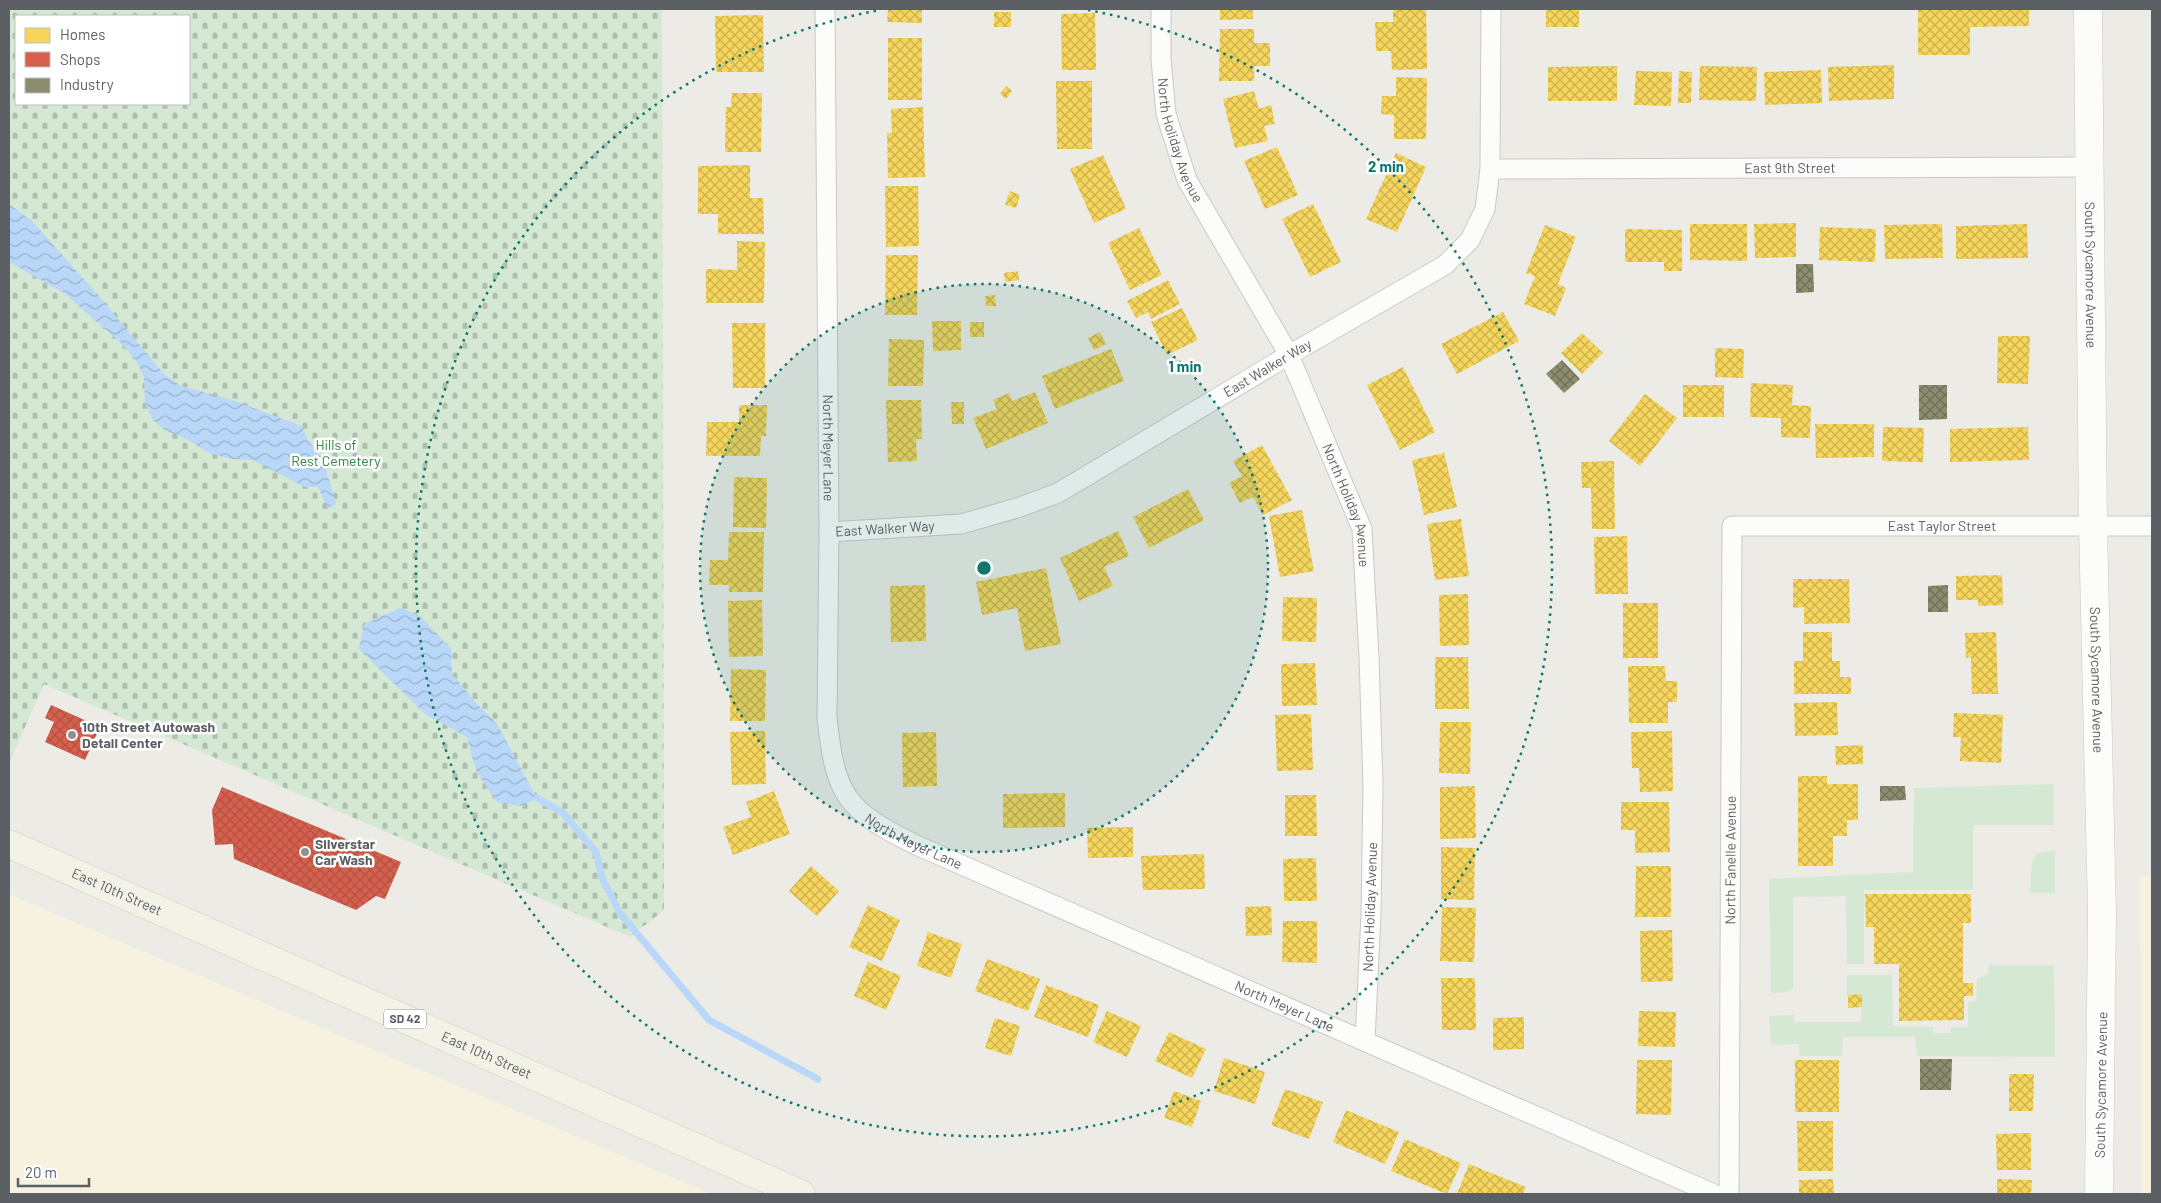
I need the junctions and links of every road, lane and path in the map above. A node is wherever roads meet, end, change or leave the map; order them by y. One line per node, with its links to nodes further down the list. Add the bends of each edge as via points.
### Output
1 (825, 9): 11 (street, North Meyer Lane)
2 (1160, 9): 7 (street, North Holiday Avenue, via 1166,114 1187,180)
3 (1491, 9): 6 (street, East Walker Way)
4 (2088, 9): 5 (main road, South Sycamore Avenue)
5 (2090, 166): 6 (street, East 9th Street); 9 (main road, South Sycamore Avenue)
6 (1490, 169): 7 (street, East Walker Way, via 1485,209 1470,240 1445,266)
7 (1289, 355): 11 (street, East Walker Way, via 1058,493 961,524); 13 (street, North Holiday Avenue, via 1362,529 1373,785 1371,914)
8 (1732, 526): 9 (street, East Taylor Street); 16 (street, North Fanelle Avenue)
9 (2093, 526): 10 (street, East Taylor Street); 17 (main road, South Sycamore Avenue, via 2102,912)
10 (2152, 526)
11 (829, 532): 13 (street, North Meyer Lane, via 826,716 836,774 844,794 858,810 882,828 916,845)
12 (9, 844): 14 (main road, East 10th Street / SD 42)
13 (1364, 1041): 15 (street, North Meyer Lane)
14 (801, 1194)
15 (1714, 1194)
16 (1729, 1194)
17 (2099, 1194)

